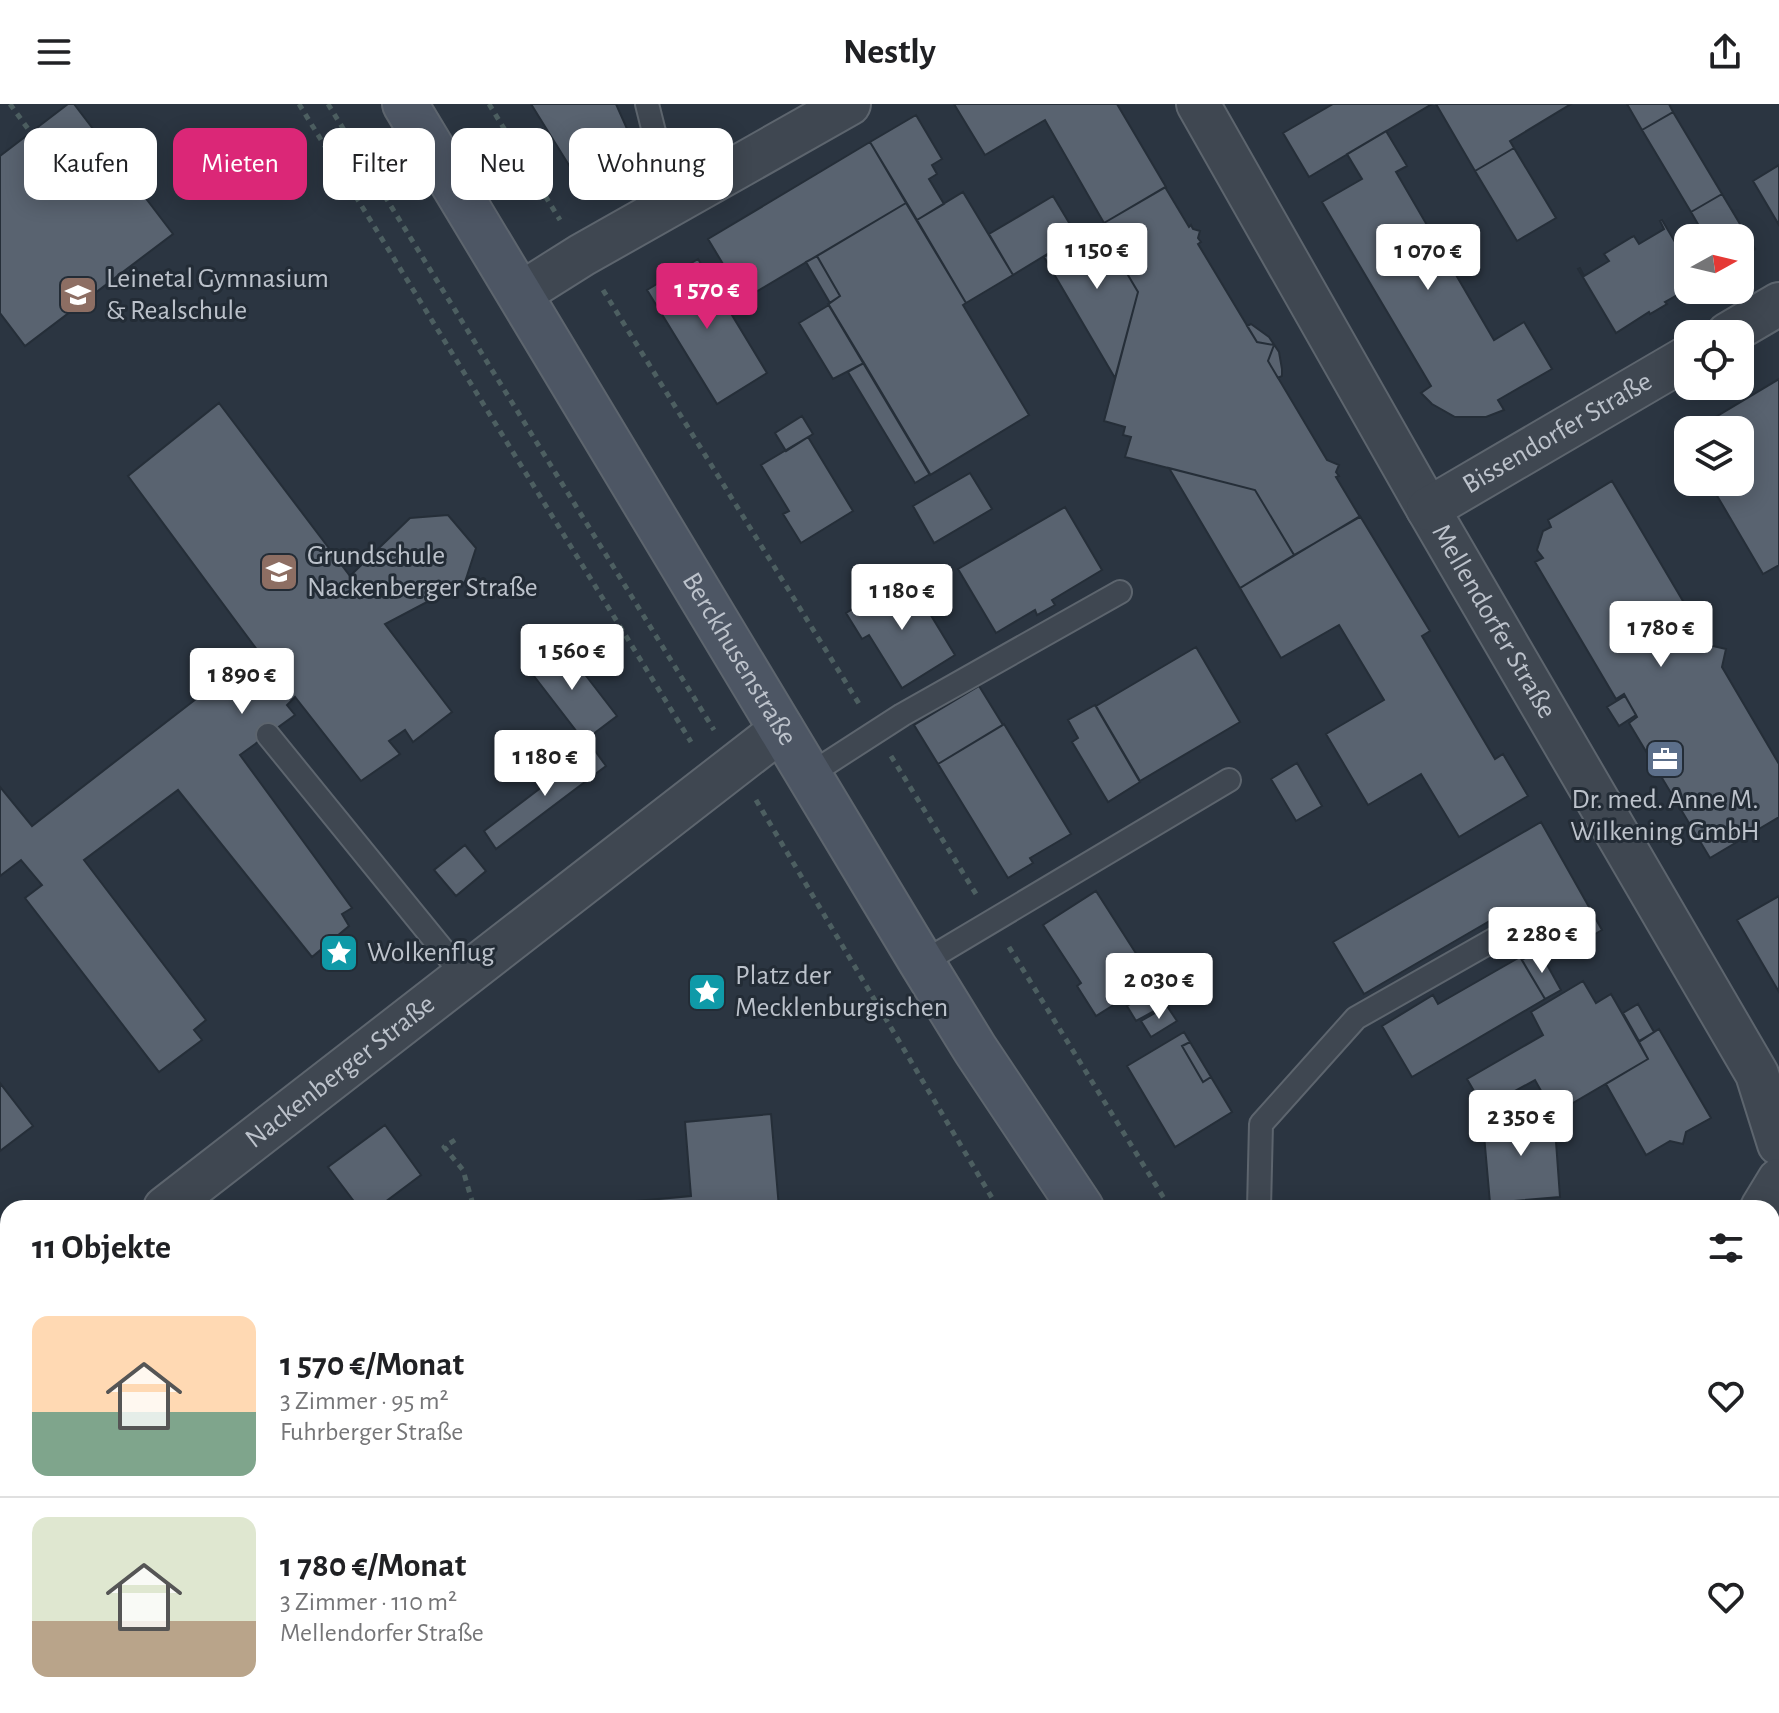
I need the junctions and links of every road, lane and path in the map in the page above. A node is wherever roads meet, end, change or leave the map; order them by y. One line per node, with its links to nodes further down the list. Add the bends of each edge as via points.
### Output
1 (10, 104): 9 (path)
2 (299, 104): 24 (path)
3 (328, 104): 23 (path)
4 (405, 104): 14 (street, Berckhusenstraße)
5 (489, 104): 13 (path)
6 (647, 104): 10 (lane)
7 (849, 104): 11 (street)
8 (1198, 104): 18 (street, Mellendorfer Straße)
9 (27, 128)
10 (653, 128)
11 (733, 170)
12 (681, 200): 13 (street)
13 (582, 255): 14 (street); 21 (path)
14 (520, 294): 20 (street, Berckhusenstraße)
15 (1779, 304): 16 (street)
16 (1752, 320)
17 (1674, 365): 18 (street, Bissendorfer Straße)
18 (1428, 509): 33 (street, Mellendorfer Straße, via 1757,1074)
19 (1120, 592): 21 (lane)
20 (782, 729): 25 (street, Berckhusenstraße); 31 (street, Nackenberger Straße)
21 (876, 732): 25 (lane); 28 (path)
22 (268, 735): 31 (lane)
23 (717, 736)
24 (691, 742)
25 (809, 775): 30 (street, Berckhusenstraße)
26 (1229, 780): 28 (lane)
27 (763, 812): 37 (path)
28 (994, 922): 30 (lane); 39 (path)
29 (1518, 926): 40 (lane, via 1356,1018 1261,1124)
30 (922, 963): 38 (street, Berckhusenstraße)
31 (464, 976): 35 (street, Nackenberger Straße)
32 (455, 1140): 36 (path, via 444,1147 463,1170)
33 (1779, 1144)
34 (1779, 1180): 41 (street)
35 (175, 1200)
36 (472, 1200)
37 (993, 1200)
38 (1076, 1200)
39 (1165, 1200)
40 (1259, 1200)
41 (1767, 1200)

